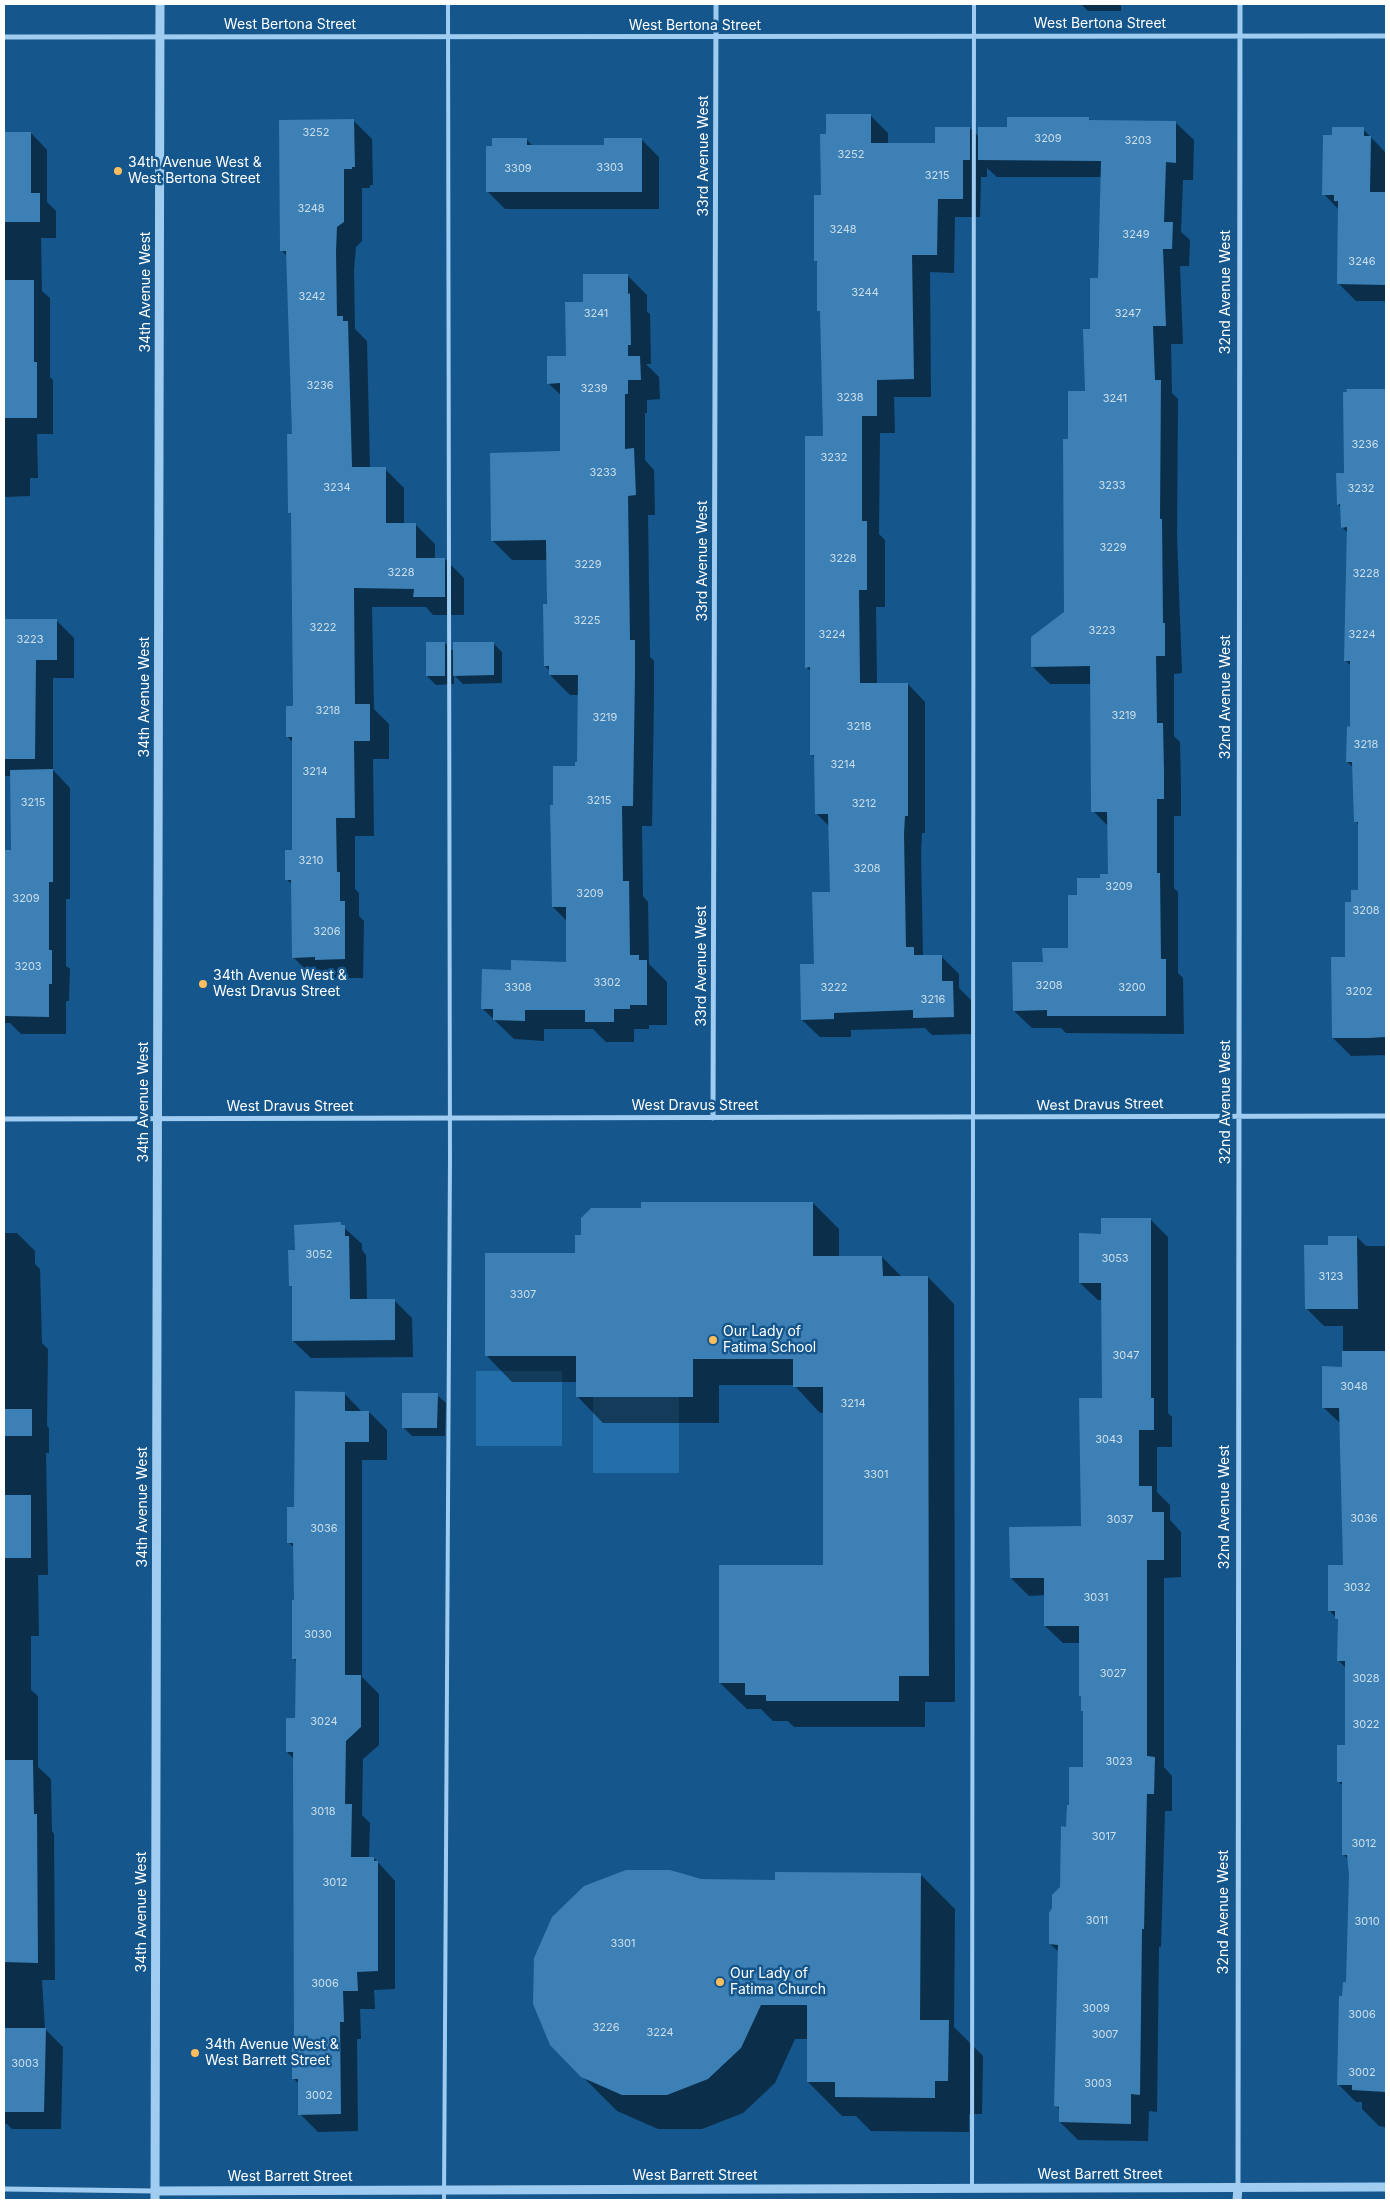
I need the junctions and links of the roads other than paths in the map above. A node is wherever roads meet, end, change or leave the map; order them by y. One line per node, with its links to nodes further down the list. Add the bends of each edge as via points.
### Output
1 (160, 4): 11 (street, 34th Avenue West)
2 (448, 4): 7 (lane)
3 (716, 4): 12 (street, 33rd Avenue West)
4 (974, 4): 6 (lane)
5 (1240, 4): 8 (street, 32nd Avenue West)
6 (974, 35): 8 (street, West Bertona Street); 12 (street, West Bertona Street); 15 (lane)
7 (448, 36): 11 (street, West Bertona Street); 12 (street, West Bertona Street); 16 (lane)
8 (1240, 36): 9 (street, West Bertona Street); 13 (street, 32nd Avenue West)
9 (1386, 36)
10 (4, 37): 11 (street, West Bertona Street)
11 (160, 37): 19 (street, 34th Avenue West)
12 (715, 38): 17 (street, 33rd Avenue West)
13 (1240, 1115): 14 (street, West Dravus Street); 15 (street, West Dravus Street); 21 (street, 32nd Avenue West)
14 (1386, 1116)
15 (972, 1117): 17 (street, West Dravus Street); 20 (lane)
16 (450, 1118): 17 (street, West Dravus Street); 19 (street, West Dravus Street); 25 (lane)
17 (713, 1118)
18 (4, 1119): 19 (street, West Dravus Street)
19 (158, 1119): 24 (street, 34th Avenue West)
20 (972, 2188): 21 (street, West Barrett Street); 25 (street, West Barrett Street)
21 (1238, 2188): 22 (street, West Barrett Street); 26 (street, 32nd Avenue West)
22 (1386, 2188)
23 (4, 2189): 24 (street, West Barrett Street)
24 (155, 2196): 25 (street, West Barrett Street)
25 (444, 2196)
26 (1237, 2200)

